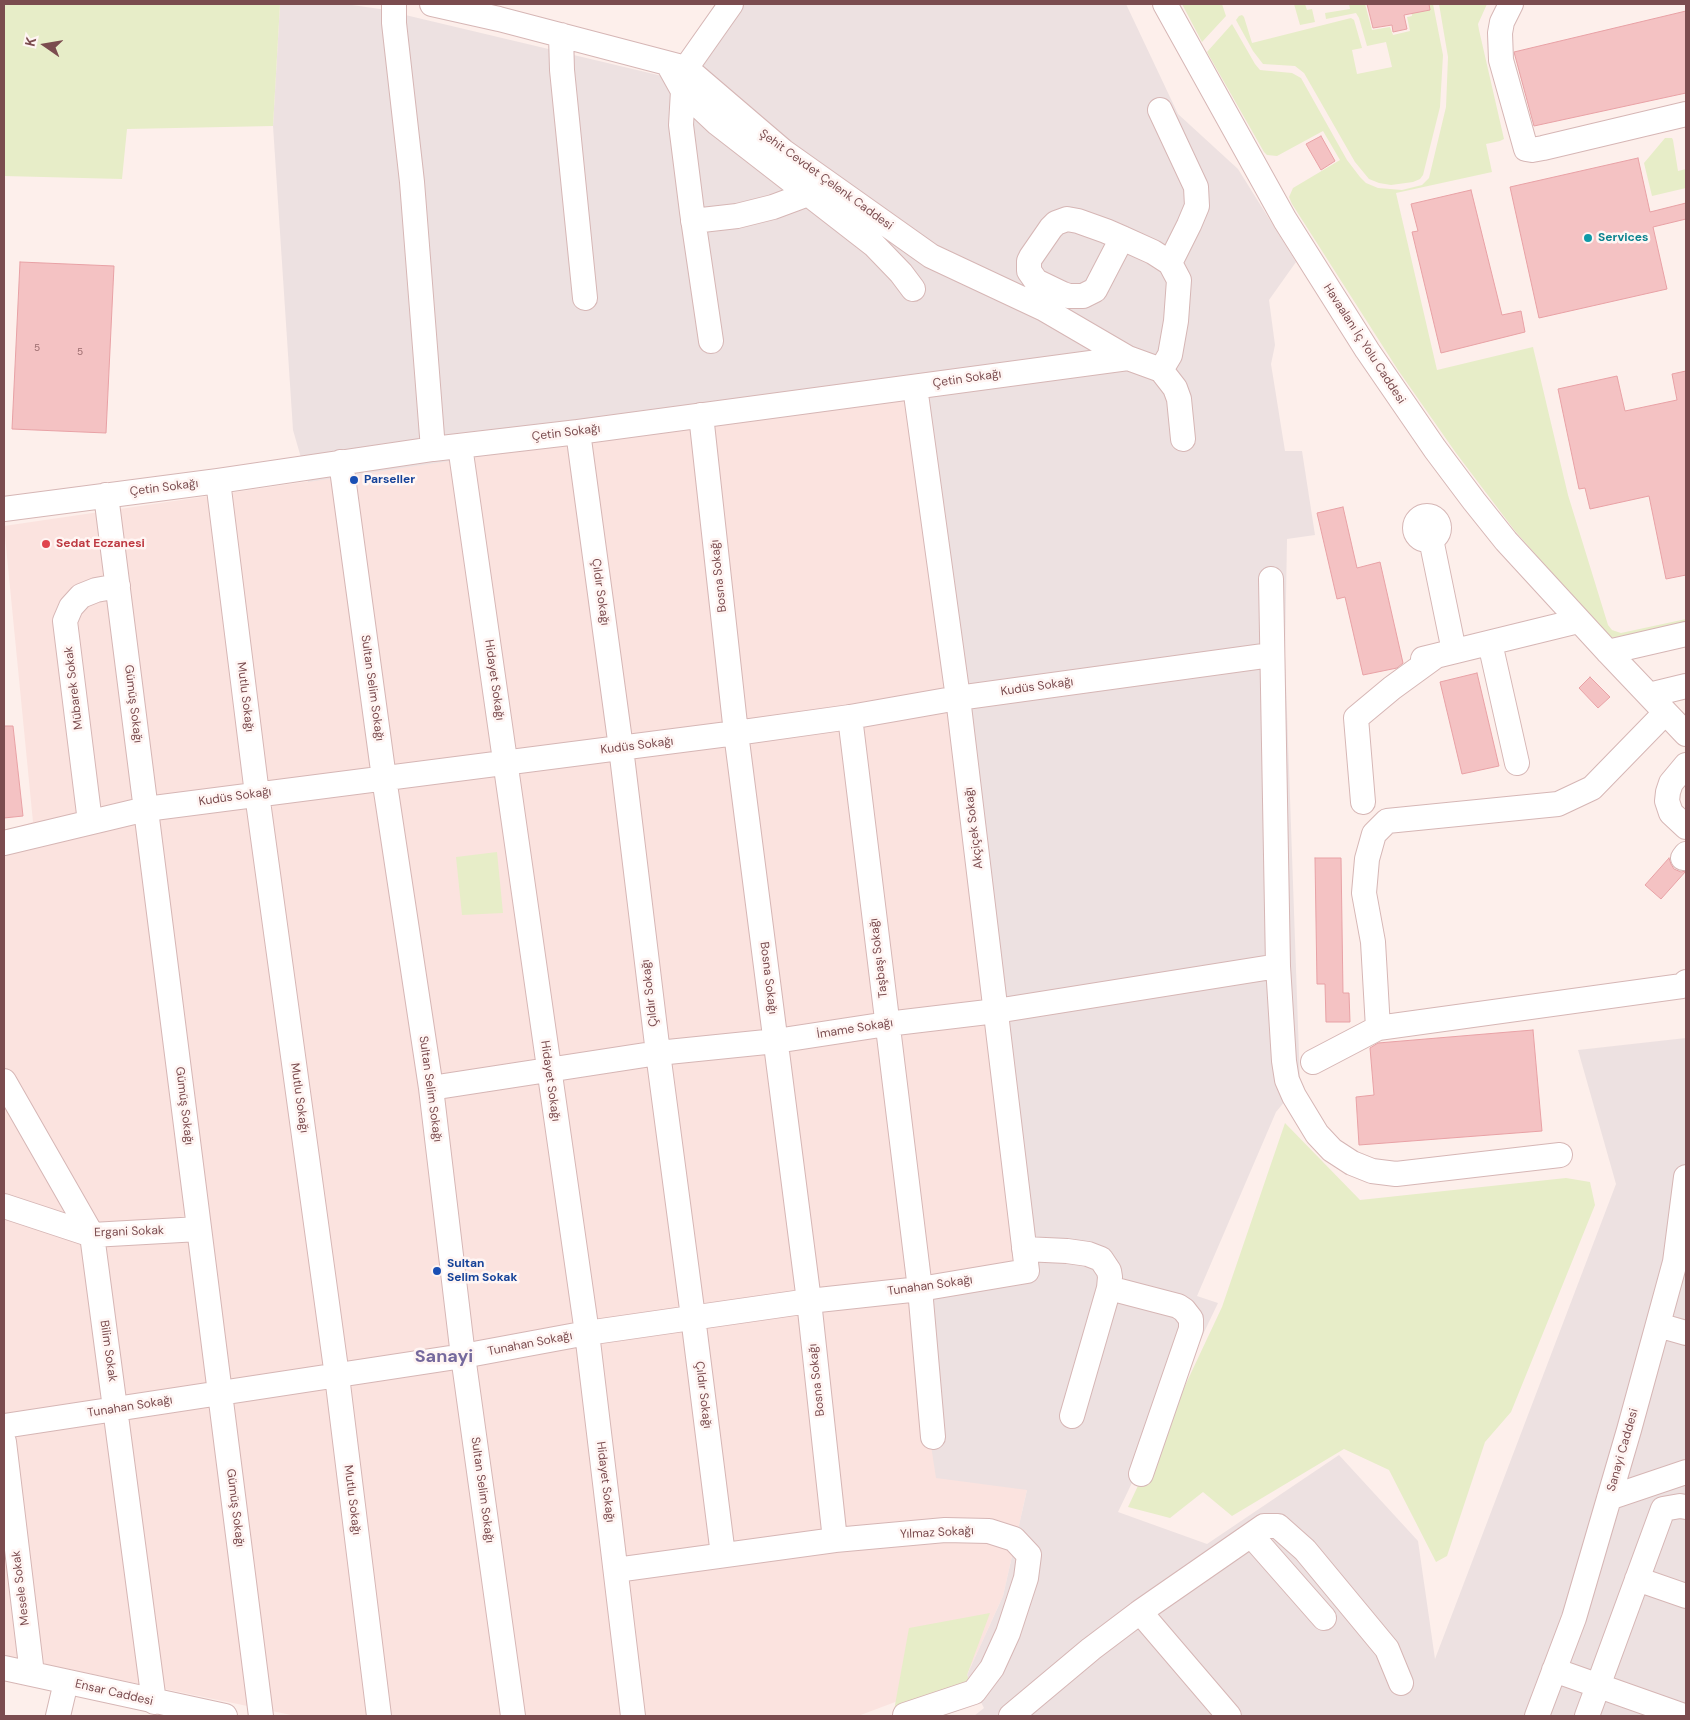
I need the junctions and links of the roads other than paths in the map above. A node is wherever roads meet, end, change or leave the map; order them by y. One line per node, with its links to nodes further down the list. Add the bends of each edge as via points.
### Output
1 (394, 4): 24 (street)
2 (432, 4): 6 (street, Şehit Cevdet Çelenk Caddesi)
3 (731, 4): 7 (street)
4 (1165, 4): 32 (street, Havaalanı İç Yolu Caddesi, via 1285,220 1400,399 1506,541)
5 (1511, 4): 9 (street, via 1501,28 1501,60 1526,148 1543,148)
6 (561, 35): 7 (street, Şehit Cevdet Çelenk Caddesi); 15 (street)
7 (679, 74): 10 (street, via 717,123); 11 (street, via 681,125); 17 (street, Şehit Cevdet Çelenk Caddesi, via 931,256 1044,308)
8 (1160, 110): 13 (street, via 1196,187 1197,206)
9 (1686, 114)
10 (808, 194): 11 (street, via 737,216); 14 (street, via 874,245)
11 (693, 221): 16 (street)
12 (1122, 238): 13 (street)
13 (1170, 263): 18 (street, via 1179,280 1176,321 1170,355)
14 (913, 289)
15 (585, 298)
16 (711, 341)
17 (1128, 358): 18 (street, Şehit Cevdet Çelenk Caddesi); 19 (street, Çetin Sokağı)
18 (1161, 370): 22 (street, via 1179,398)
19 (915, 387): 20 (street, Çetin Sokağı); 40 (street, Akçiçek Sokağı)
20 (701, 415): 21 (street, Çetin Sokağı); 43 (street, Bosna Sokağı)
21 (578, 432): 23 (street, Çetin Sokağı); 45 (street, Çıldır Sokağı)
22 (1183, 438)
23 (460, 446): 24 (street, Çetin Sokağı); 46 (street, Hidayet Sokağı)
24 (432, 449): 25 (street, Çetin Sokağı)
25 (341, 462): 26 (street, Çetin Sokağı); 49 (street, Sultan Selim Sokağı)
26 (218, 481): 27 (street, Çetin Sokağı); 50 (street, Mutlu Sokağı)
27 (106, 495): 28 (street, Çetin Sokağı); 31 (street, Gümüş Sokağı)
28 (4, 509)
29 (1431, 539): 37 (street)
30 (1271, 579): 36 (street)
31 (118, 586): 52 (street, Gümüş Sokağı); 53 (street, Mübarek Sokak, via 81,596 65,620)
32 (1578, 621): 34 (street); 35 (street, Havaalanı İç Yolu Caddesi)
33 (1686, 634): 35 (street)
34 (1490, 643): 37 (street); 47 (street)
35 (1608, 652): 39 (street, Havaalanı İç Yolu Caddesi)
36 (1271, 655): 40 (street, Kudüs Sokağı); 56 (street)
37 (1437, 655): 51 (street, via 1356,718)
38 (1686, 686): 39 (street)
39 (1648, 695): 41 (street, Havaalanı İç Yolu Caddesi)
40 (958, 698): 42 (street, Kudüs Sokağı); 58 (street, Akçiçek Sokağı)
41 (1665, 713): 44 (street, Havaalanı İç Yolu Caddesi); 60 (street, via 1592,788 1558,804 1387,821 1374,834 1367,859 1364,893 1373,942)
42 (850, 717): 43 (street, Kudüs Sokağı); 59 (street, Taşbaşı Sokağı)
43 (736, 733): 45 (street, Kudüs Sokağı); 61 (street, Bosna Sokağı)
44 (1686, 734)
45 (621, 748): 46 (street, Kudüs Sokağı); 62 (street, Çıldır Sokağı)
46 (506, 763): 49 (street, Kudüs Sokağı); 64 (street, Hidayet Sokağı)
47 (1517, 763)
48 (1686, 765): 54 (street, via 1671,783 1667,801 1671,813)
49 (384, 778): 50 (street, Kudüs Sokağı); 66 (street, Sultan Selim Sokağı)
50 (257, 794): 52 (street, Kudüs Sokağı); 81 (street, Mutlu Sokağı)
51 (1363, 802)
52 (146, 809): 53 (street, Kudüs Sokağı); 70 (street, Gümüş Sokağı)
53 (90, 822): 55 (street, Kudüs Sokağı)
54 (1686, 826)
55 (4, 844)
56 (1278, 966): 58 (street, İmame Sokağı); 67 (street, via 1287,1080 1306,1117 1332,1150 1352,1163 1396,1174)
57 (1685, 985): 60 (street)
58 (996, 1010): 59 (street, İmame Sokağı); 72 (street, Akçiçek Sokağı)
59 (887, 1024): 61 (street, İmame Sokağı); 74 (street, Taşbaşı Sokağı)
60 (1378, 1028): 63 (street)
61 (776, 1041): 62 (street, İmame Sokağı); 75 (street, Bosna Sokağı)
62 (658, 1053): 64 (street, İmame Sokağı); 76 (street, Çıldır Sokağı)
63 (1313, 1062)
64 (548, 1070): 66 (street, İmame Sokağı); 78 (street, Hidayet Sokağı)
65 (4, 1081): 71 (street, Bilim Sokak)
66 (430, 1088): 80 (street, Sultan Selim Sokağı)
67 (1560, 1155)
68 (1686, 1177): 77 (street, Sanayi Caddesi, via 1675,1262)
69 (4, 1206): 71 (street, Ergani Sokak)
70 (199, 1229): 71 (street, Ergani Sokak); 82 (street, Gümüş Sokağı)
71 (92, 1235): 83 (street, Bilim Sokak)
72 (1025, 1260): 73 (street, Tunahan Sokağı, via 1067,1251 1088,1254 1101,1259 1109,1271); 74 (street, Tunahan Sokağı)
73 (1109, 1288): 84 (street); 89 (street, via 1178,1306 1189,1315 1192,1324)
74 (920, 1289): 75 (street, Tunahan Sokağı); 86 (street, Taşbaşı Sokağı)
75 (809, 1301): 76 (street, Tunahan Sokağı); 93 (street, Bosna Sokağı)
76 (693, 1317): 78 (street, Tunahan Sokağı); 94 (street, Çıldır Sokağı)
77 (1658, 1326): 79 (street); 90 (street, Sanayi Caddesi)
78 (587, 1333): 80 (street, Tunahan Sokağı); 95 (street, Hidayet Sokağı)
79 (1686, 1333)
80 (463, 1356): 81 (street, Tunahan Sokağı); 112 (street, Sultan Selim Sokağı)
81 (337, 1376): 82 (street, Tunahan Sokağı); 111 (street, Mutlu Sokağı)
82 (220, 1393): 83 (street, Tunahan Sokağı); 110 (street, Gümüş Sokağı)
83 (116, 1409): 85 (street, Tunahan Sokağı); 106 (street, Bilim Sokak)
84 (1072, 1416)
85 (4, 1426)
86 (933, 1437)
87 (4, 1442): 102 (street, Mesele Sokak)
88 (1686, 1472): 90 (street)
89 (1141, 1474)
90 (1609, 1498): 101 (street, Sanayi Caddesi, via 1574,1618)
91 (1686, 1507): 96 (street, via 1663,1509)
92 (1251, 1535): 98 (street); 99 (street); 104 (street, via 1264,1526 1278,1526 1305,1550 1387,1649)
93 (835, 1540): 94 (street, Yılmaz Sokağı); 107 (street, Yılmaz Sokağı, via 945,1530 989,1531 1014,1539 1029,1555 1026,1578 1008,1633 992,1668 974,1692)
94 (723, 1555): 95 (street, Yılmaz Sokağı)
95 (616, 1570): 113 (street, Hidayet Sokağı)
96 (1637, 1578): 97 (street); 105 (street)
97 (1686, 1596)
98 (1140, 1612): 114 (street); 115 (street)
99 (1324, 1618)
100 (4, 1668): 102 (street, Ensar Caddesi)
101 (1554, 1670): 105 (street); 116 (street, Sanayi Caddesi)
102 (32, 1674): 103 (street, Ensar Caddesi)
103 (66, 1682): 106 (street, Ensar Caddesi); 108 (street)
104 (1401, 1683)
105 (1598, 1686): 117 (street); 118 (street)
106 (154, 1702): 109 (street, Ensar Caddesi)
107 (905, 1715)
108 (58, 1716)
109 (225, 1716)
110 (261, 1716)
111 (379, 1716)
112 (513, 1716)
113 (633, 1716)
114 (1011, 1716)
115 (1230, 1716)
116 (1537, 1716)
117 (1586, 1716)
118 (1684, 1716)

